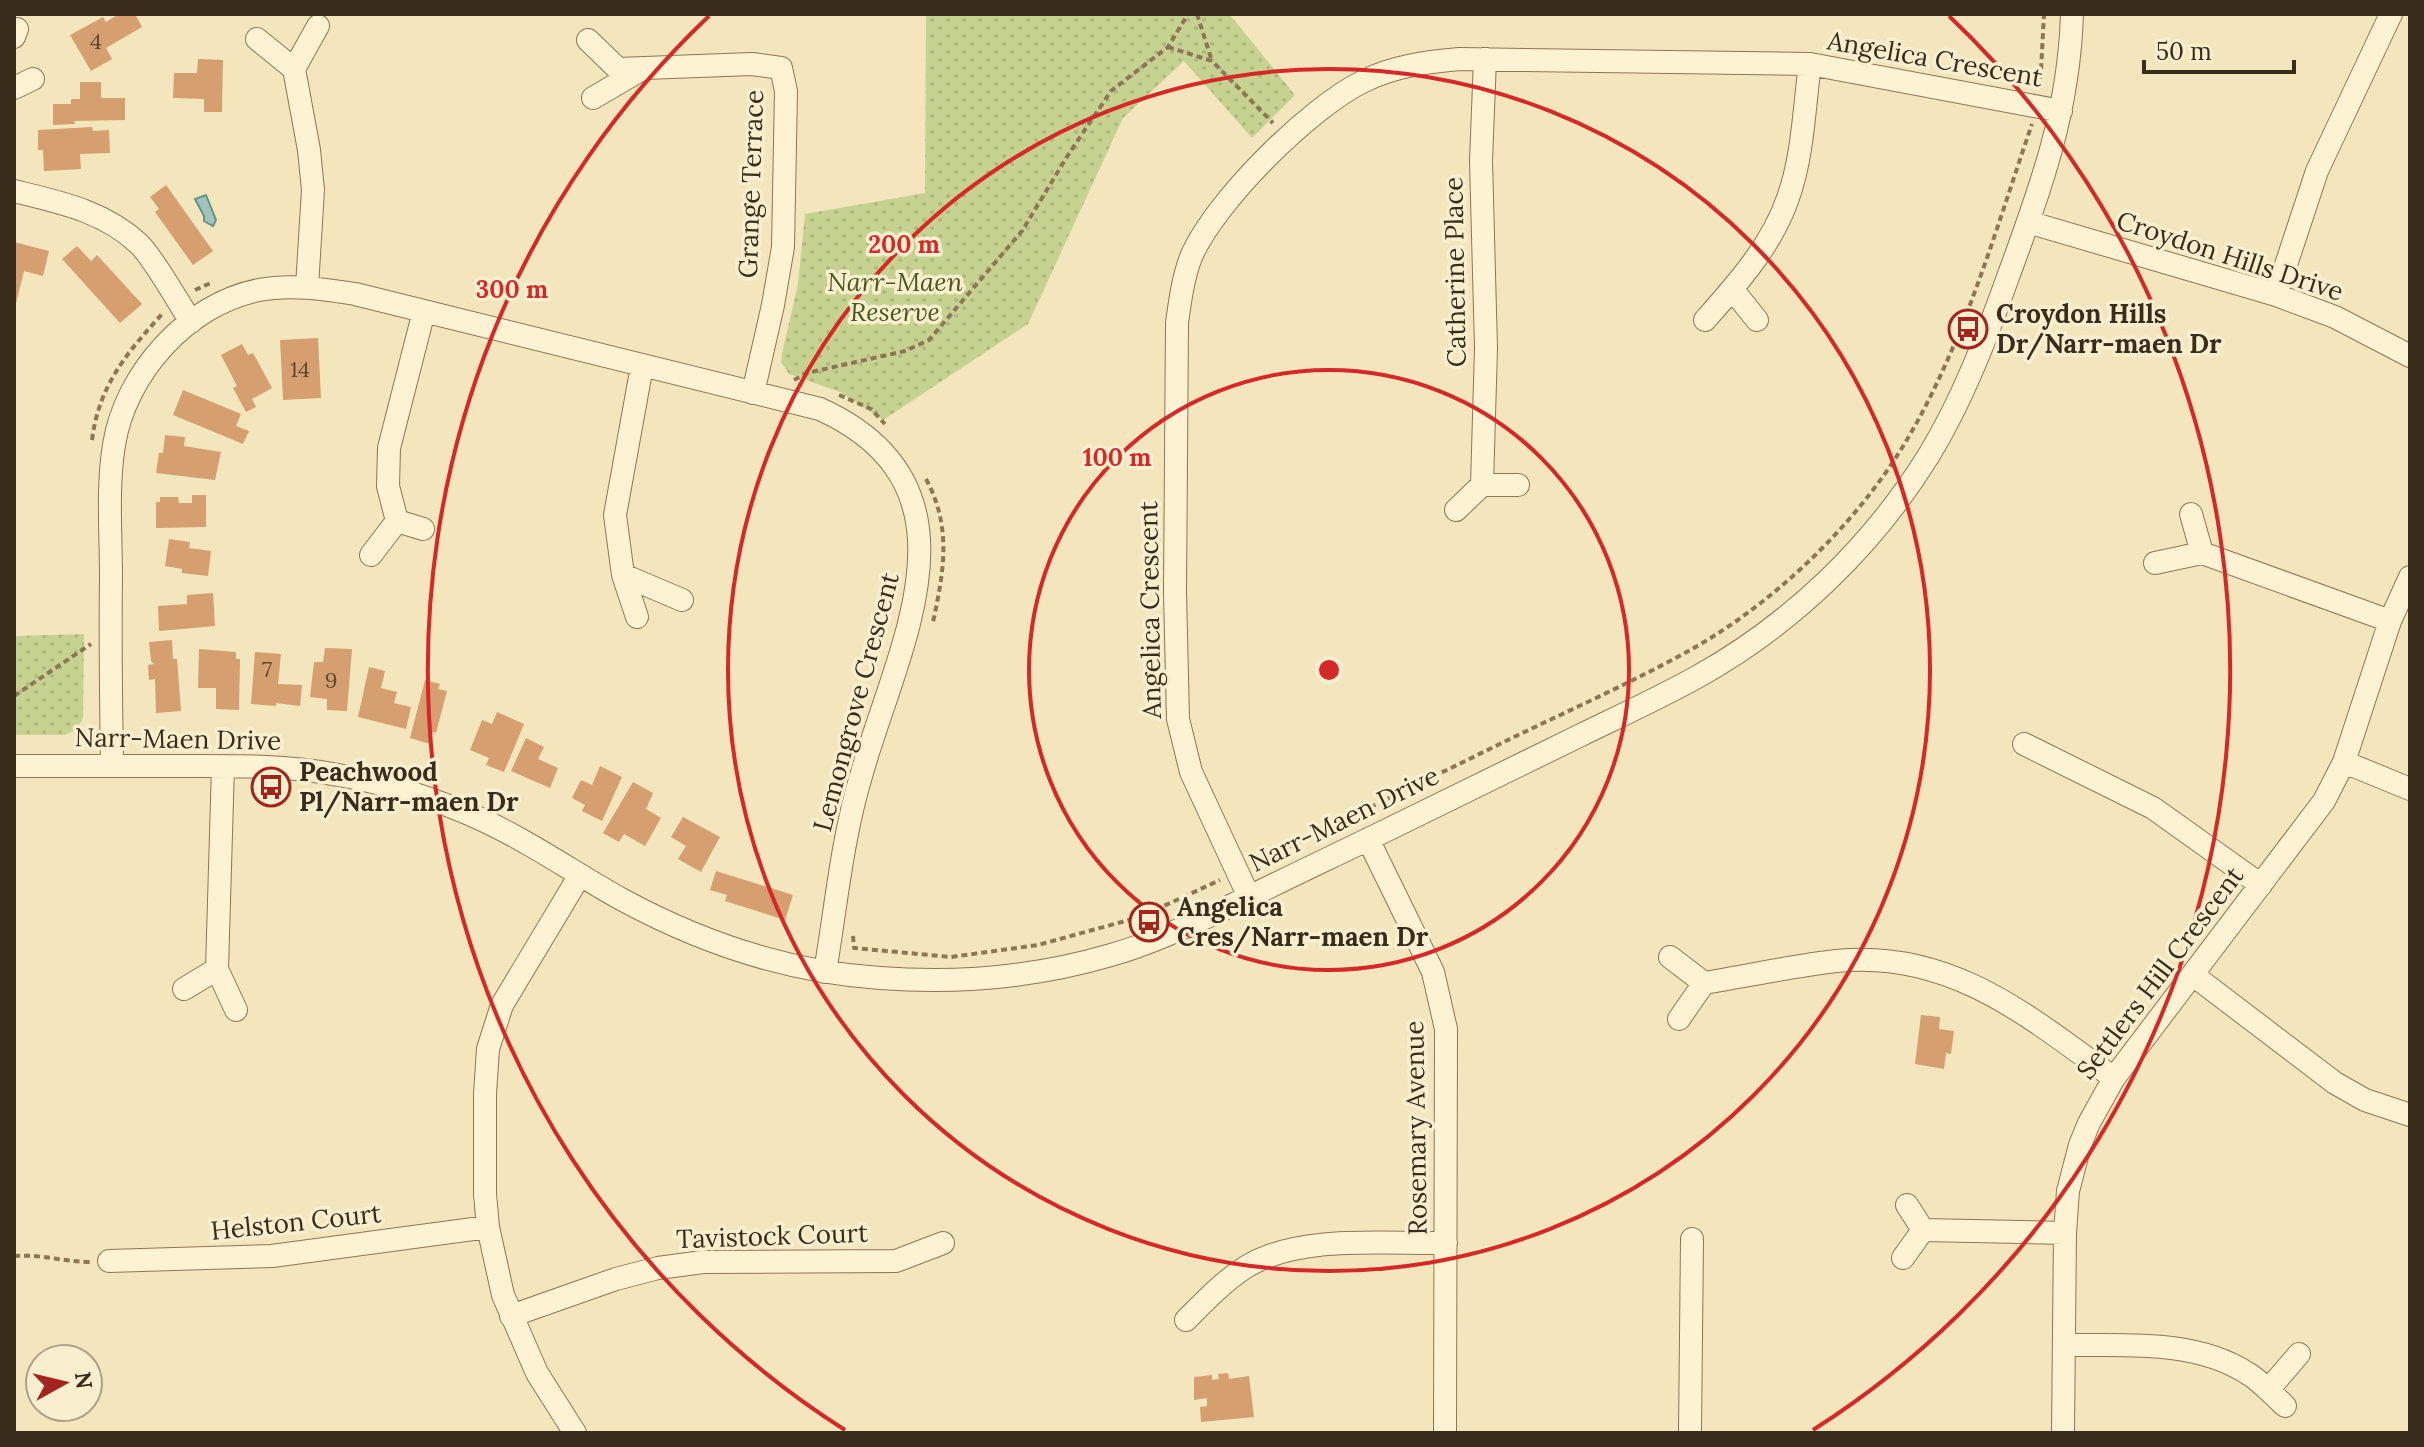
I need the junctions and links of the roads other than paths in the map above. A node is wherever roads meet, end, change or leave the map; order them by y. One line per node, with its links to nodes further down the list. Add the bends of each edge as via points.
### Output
1 (2072, 14): 11 (street, Narr-Maen Drive)
2 (2391, 14): 16 (street, via 2317,171)
3 (318, 26): 8 (street)
4 (257, 39): 8 (street)
5 (588, 40): 9 (street, Grange Terrace, via 618,69)
6 (1485, 59): 7 (street, Angelica Crescent); 24 (street, Catherine Place); 47 (street, Angelica Crescent, via 1431,61 1390,70 1328,102 1240,185 1209,223 1183,285 1177,323 1178,719 1191,772)
7 (1810, 64): 11 (street, Angelica Crescent); 15 (street, via 1788,199 1773,233)
8 (294, 69): 14 (street, via 313,190)
9 (640, 70): 10 (street, Grange Terrace); 23 (street, Grange Terrace, via 752,64 781,68 786,91 783,247)
10 (593, 98)
11 (2061, 111): 13 (street, Narr-Maen Drive)
12 (14, 191): 20 (street, via 103,218 140,245)
13 (2028, 222): 16 (street, Croydon Hills Drive); 44 (street, Narr-Maen Drive, via 1989,330 1945,428 1894,507 1821,588 1762,636 1696,678)
14 (307, 287): 17 (street, Lemongrove Crescent); 20 (street, Lemongrove Crescent, via 258,290 222,302)
15 (1732, 289): 18 (street); 19 (street)
16 (2276, 295): 21 (street, Croydon Hills Drive, via 2335,317)
17 (424, 311): 22 (street, Lemongrove Crescent); 28 (street, via 389,448 388,486)
18 (1705, 320)
19 (1757, 320)
20 (191, 322): 41 (street, Lemongrove Crescent, via 161,348 135,384 114,443 100,631)
21 (2410, 356)
22 (642, 366): 23 (street, Lemongrove Crescent); 33 (street, via 615,515)
23 (755, 382): 50 (street, Lemongrove Crescent, via 857,430 900,477 919,530 921,566 910,623 860,776)
24 (1482, 485): 25 (street); 26 (street)
25 (1518, 485)
26 (1456, 510)
27 (2191, 514): 30 (street)
28 (397, 521): 29 (street); 31 (street)
29 (423, 529)
30 (2202, 553): 32 (street); 37 (street)
31 (371, 555)
32 (2155, 563)
33 (623, 575): 35 (street); 36 (street)
34 (2410, 577): 37 (street, Settlers Hill Crescent)
35 (682, 600)
36 (637, 617)
37 (2390, 621): 39 (street, Settlers Hill Crescent)
38 (2024, 744): 46 (street, via 2153,808)
39 (2344, 762): 43 (street); 46 (street, Settlers Hill Crescent, via 2324,801)
40 (14, 766): 41 (street, Narr-Maen Drive)
41 (112, 766): 42 (street, Narr-Maen Drive)
42 (223, 766): 45 (street, Narr-Maen Drive, via 336,774 405,791 502,829); 49 (street)
43 (2410, 789)
44 (1368, 839): 47 (street, Narr-Maen Drive); 64 (street, Rosemary Avenue, via 1433,972 1443,1008)
45 (580, 875): 50 (street, Narr-Maen Drive, via 706,939); 59 (street, via 502,1005 491,1034 485,1094)
46 (2261, 885): 51 (street, Settlers Hill Crescent)
47 (1249, 897): 50 (street, Narr-Maen Drive, via 1154,941 1043,971 927,980)
48 (1670, 957): 52 (street)
49 (217, 969): 53 (street); 54 (street)
50 (825, 972)
51 (2193, 975): 56 (street, Settlers Hill Crescent); 57 (street, via 2335,1083)
52 (1704, 983): 55 (street); 56 (street, via 1837,961 1921,967 1992,993)
53 (184, 989)
54 (236, 1010)
55 (1679, 1019)
56 (2114, 1078): 61 (street, Settlers Hill Crescent, via 2080,1145 2068,1191)
57 (2410, 1115)
58 (1907, 1205): 60 (street)
59 (488, 1227): 66 (street, Helston Court, via 272,1256); 67 (street)
60 (1923, 1230): 61 (street); 65 (street)
61 (2065, 1233): 69 (street, Settlers Hill Crescent)
62 (1692, 1239): 75 (street)
63 (943, 1243): 67 (street, Tavistock Court, via 896,1261 703,1262 658,1268)
64 (1446, 1243): 68 (street, via 1315,1244 1274,1253 1237,1273); 74 (street, Rosemary Avenue)
65 (1903, 1258)
66 (109, 1261)
67 (511, 1316): 73 (street, via 537,1373)
68 (1186, 1320)
69 (2064, 1345): 71 (street, via 2187,1351 2249,1373); 76 (street, Settlers Hill Crescent)
70 (2299, 1354): 71 (street)
71 (2268, 1390): 72 (street)
72 (2285, 1406)
73 (575, 1433)
74 (1445, 1433)
75 (1690, 1433)
76 (2063, 1433)

